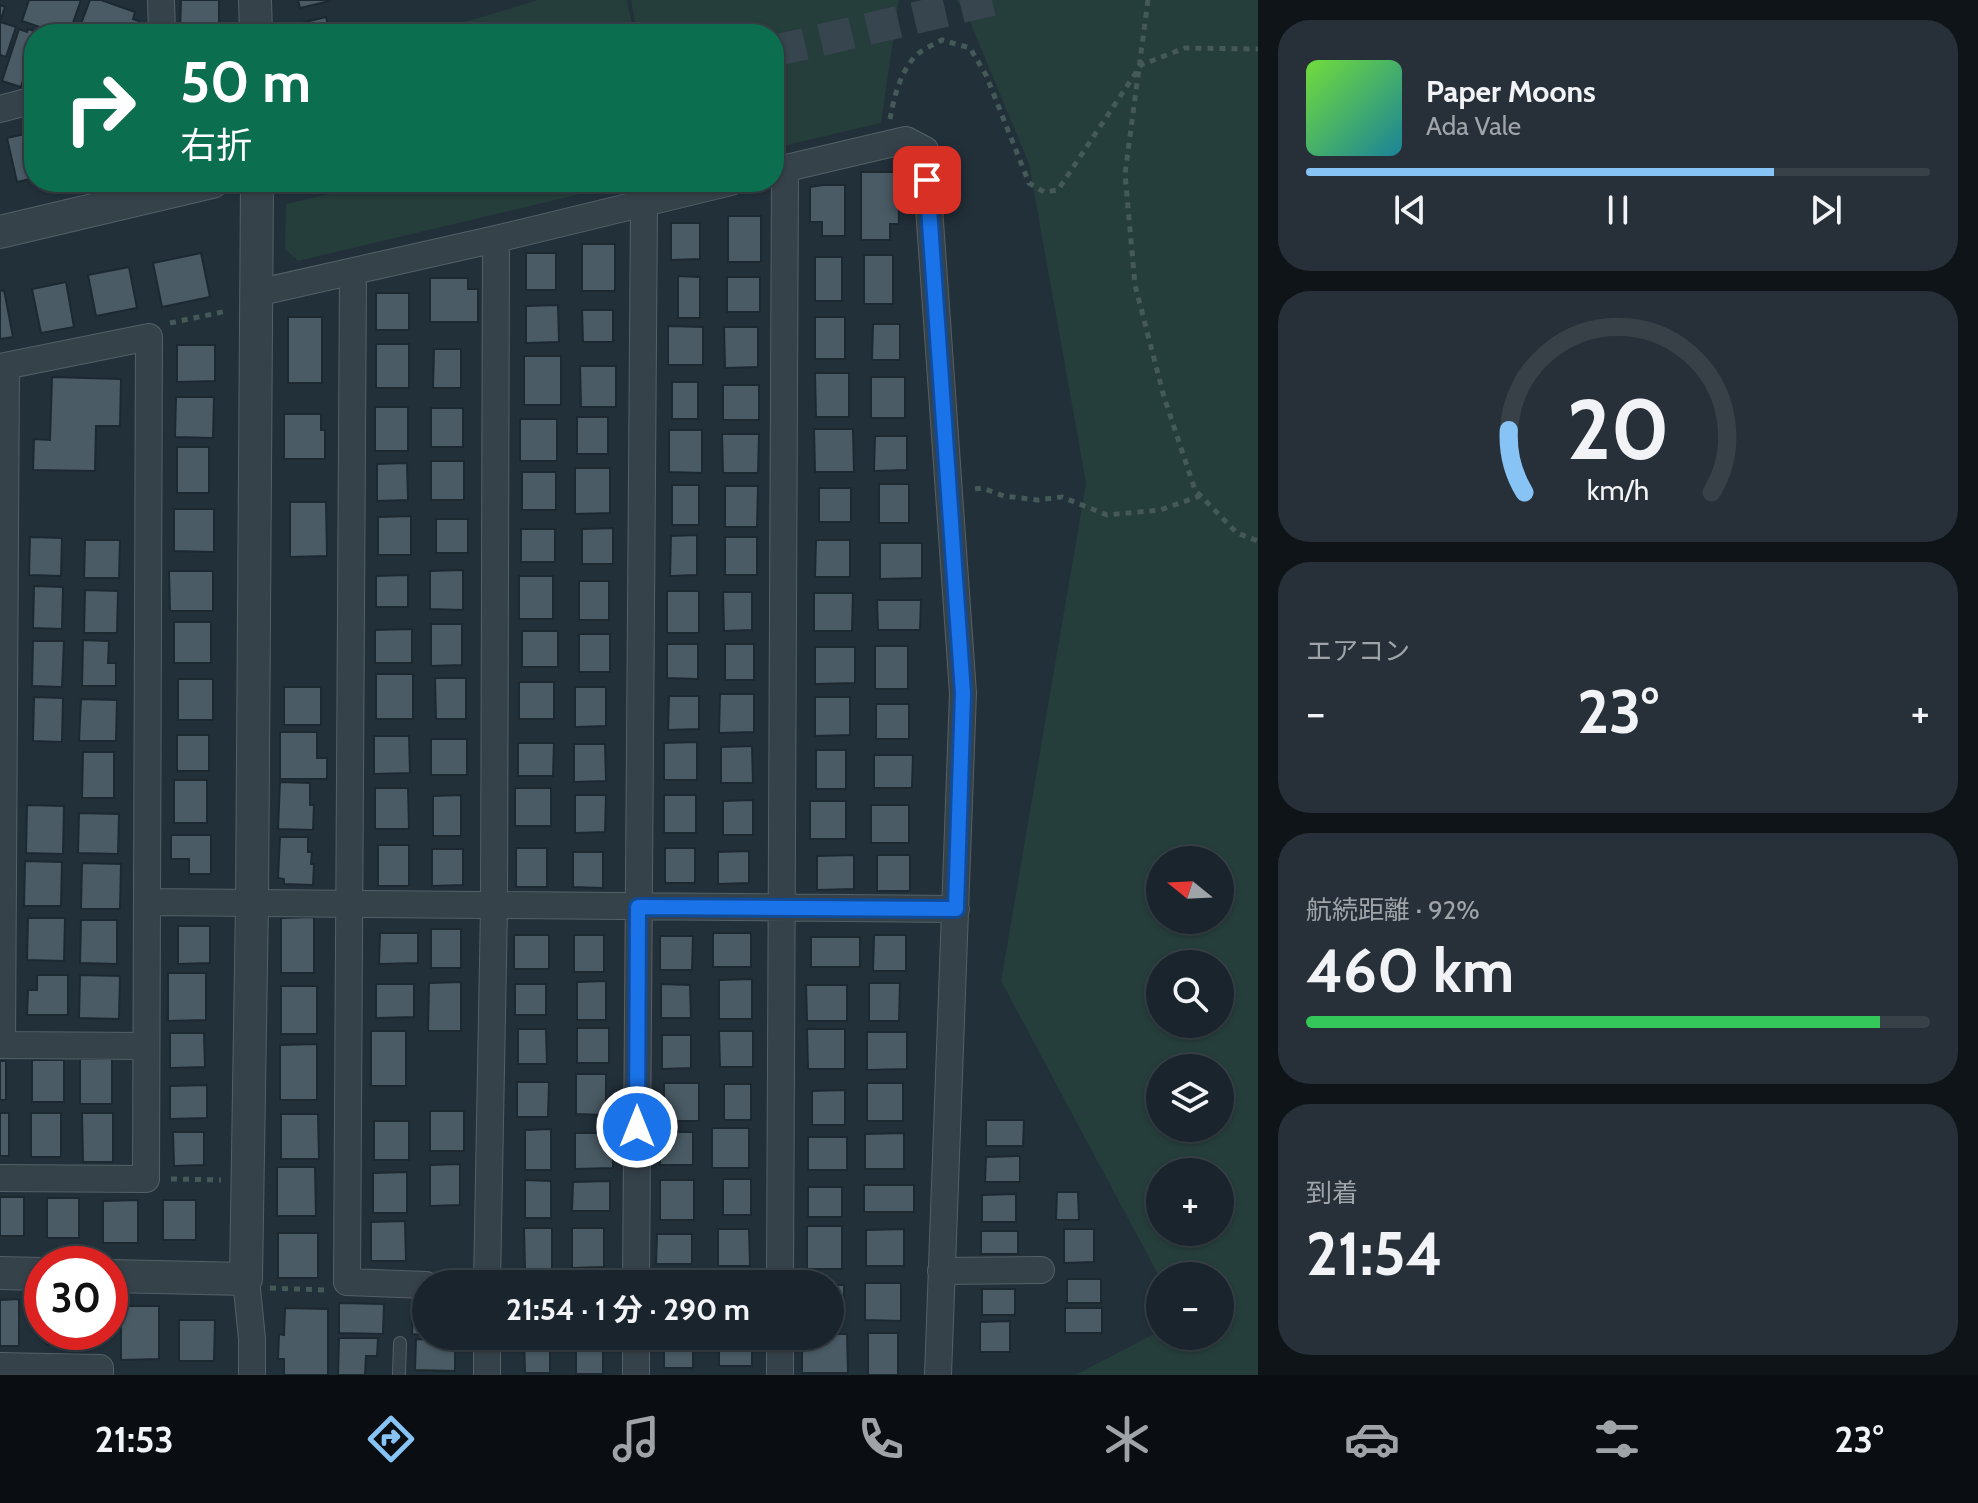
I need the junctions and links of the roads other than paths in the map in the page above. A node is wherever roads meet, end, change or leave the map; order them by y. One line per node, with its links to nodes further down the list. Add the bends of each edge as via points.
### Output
1 (161, 0): 3 (street)
2 (255, 0): 4 (street)
3 (162, 24)
4 (256, 24)
5 (24, 103): 6 (street)
6 (0, 109)
7 (784, 169): 24 (street, via 906,140 925,150 963,693)
8 (170, 192): 13 (street)
9 (257, 192): 16 (street)
10 (693, 192): 12 (street)
11 (780, 192): 23 (street)
12 (644, 205): 14 (street); 22 (street)
13 (0, 232)
14 (496, 239): 15 (street); 21 (street)
15 (353, 272): 16 (street); 20 (street)
16 (246, 301): 19 (street)
17 (3, 366): 18 (street, via 149,337); 25 (street)
18 (148, 902): 19 (street); 26 (street)
19 (252, 902): 20 (street); 36 (street)
20 (350, 903): 21 (street); 37 (street, via 347,1282)
21 (494, 907): 22 (street); 28 (street)
22 (638, 907): 23 (street); 29 (street)
23 (783, 908): 24 (street); 30 (street)
24 (956, 909): 32 (street)
25 (1, 1045): 26 (street)
26 (146, 1046): 27 (street, via 146,1179)
27 (0, 1178)
28 (487, 1270)
29 (636, 1270)
30 (780, 1270)
31 (1041, 1270): 32 (street)
32 (941, 1271): 49 (street)
33 (0, 1273): 34 (street)
34 (24, 1274)
35 (128, 1277): 36 (street)
36 (257, 1283): 44 (street)
37 (412, 1284)
38 (400, 1343): 45 (lane)
39 (487, 1350): 46 (street)
40 (636, 1350): 47 (street)
41 (780, 1350): 48 (street)
42 (0, 1366): 43 (street, via 100,1368)
43 (100, 1375)
44 (252, 1375)
45 (399, 1375)
46 (487, 1375)
47 (636, 1375)
48 (780, 1375)
49 (938, 1375)

